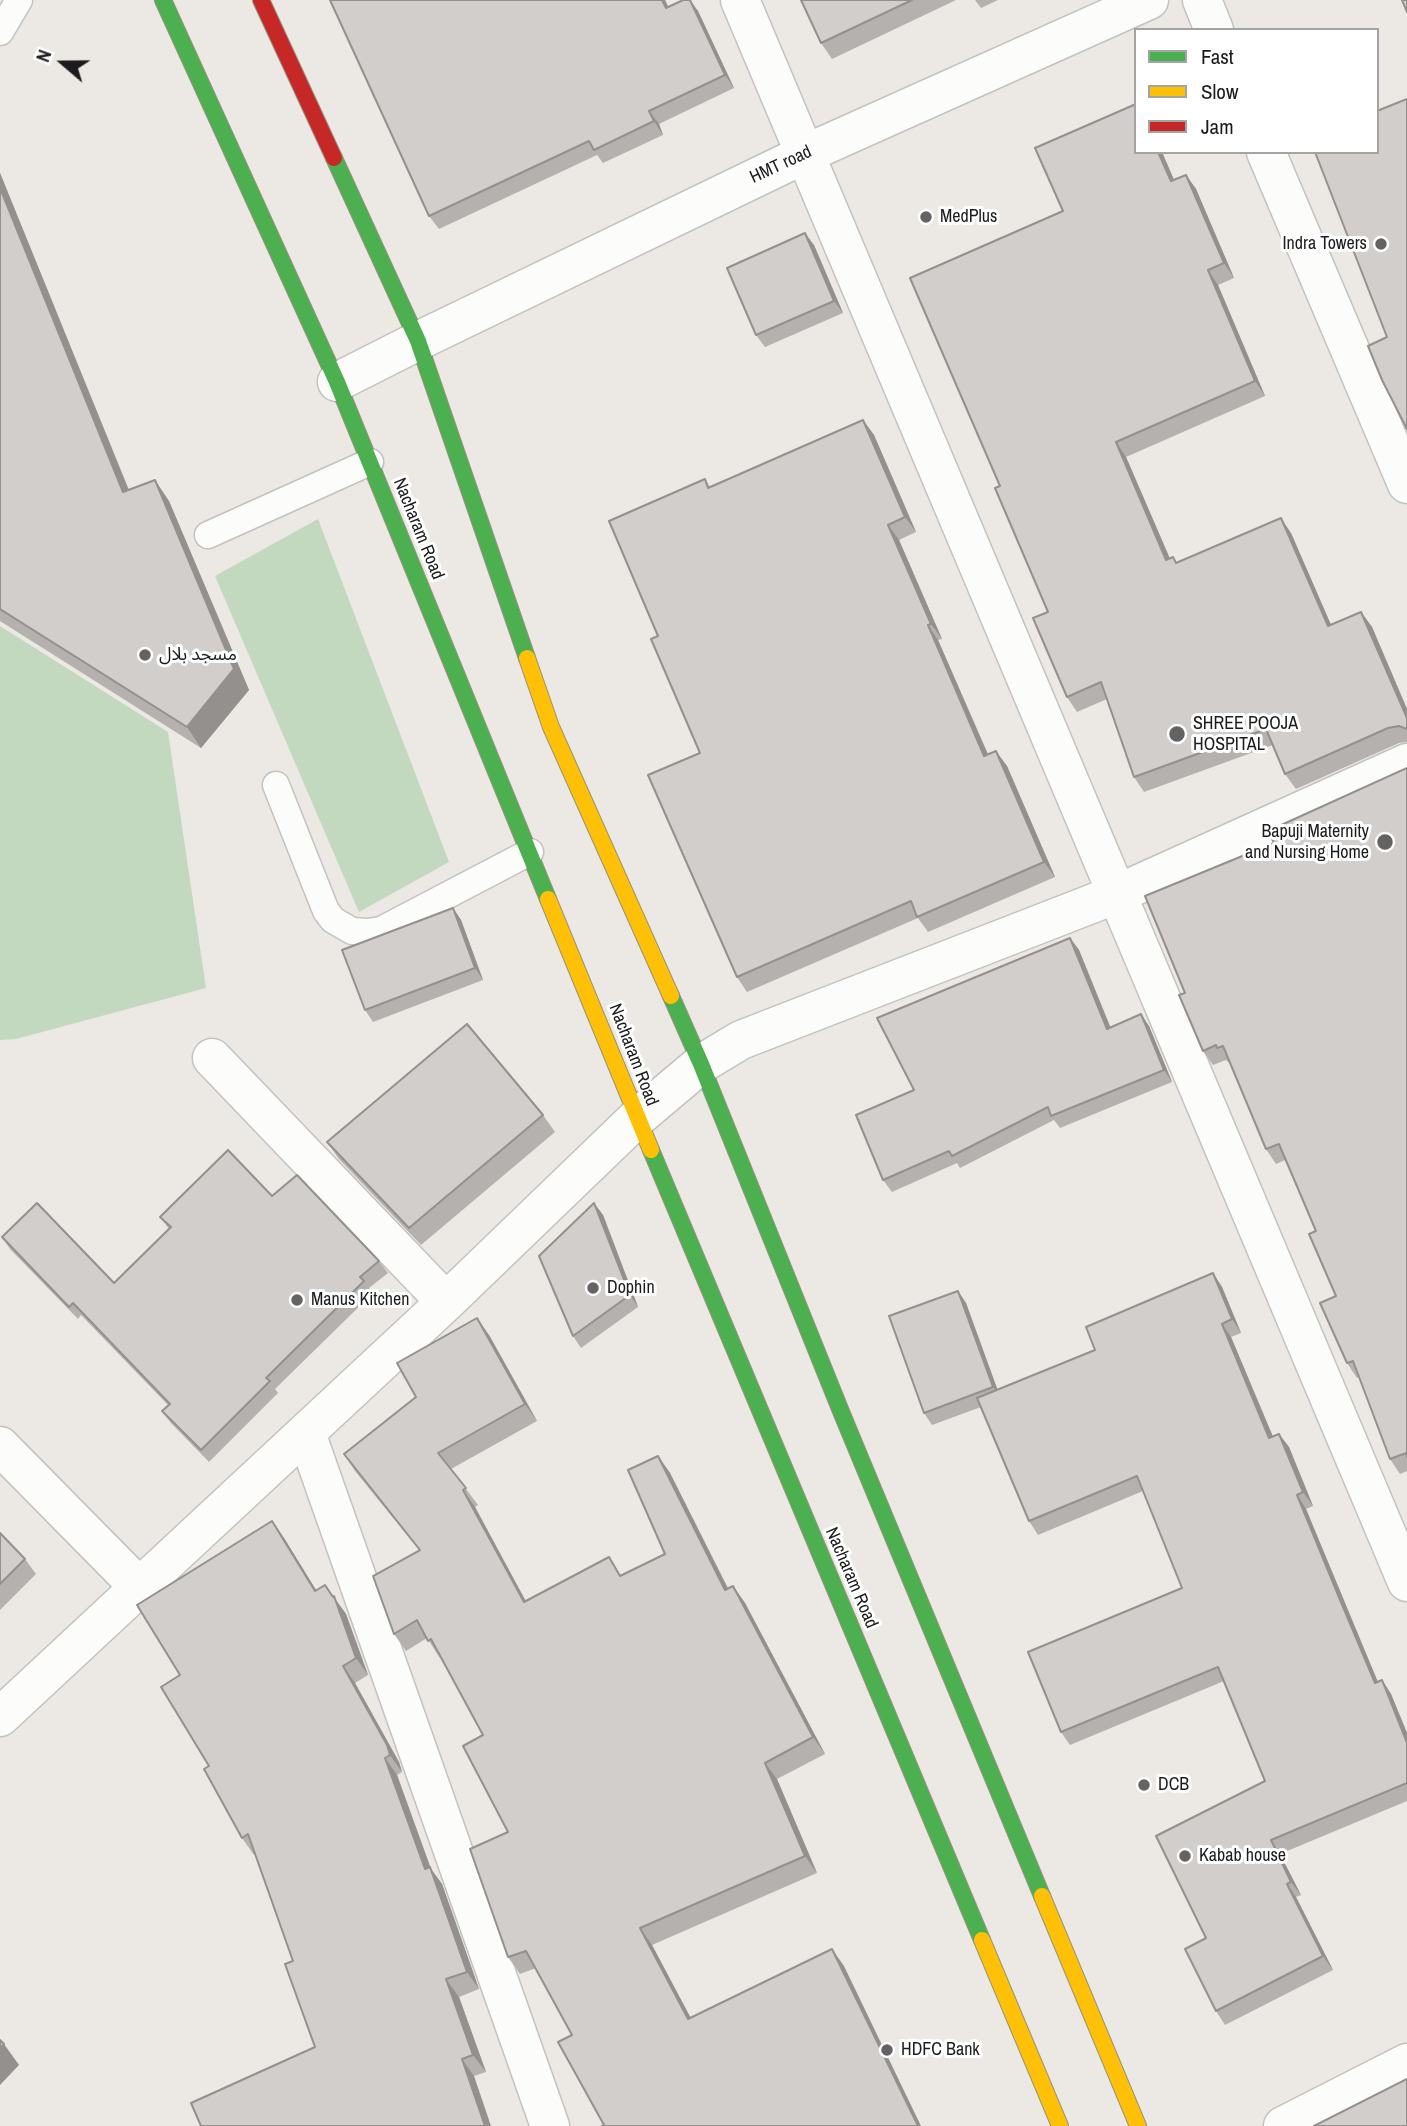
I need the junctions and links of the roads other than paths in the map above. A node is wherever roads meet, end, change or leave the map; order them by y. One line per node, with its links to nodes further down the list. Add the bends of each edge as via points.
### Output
1 (19, 0): 8 (lane)
2 (163, 0): 12 (main road, Nacharam Road)
3 (261, 0): 11 (main road)
4 (740, 0): 9 (street)
5 (1149, 0): 9 (street, HMT road)
6 (1202, 0): 7 (street)
7 (1213, 28)
8 (0, 32)
9 (805, 154): 11 (street, HMT road); 19 (street)
10 (1267, 154): 14 (street)
11 (418, 341): 12 (street, HMT road); 21 (main road, via 551,727)
12 (337, 382): 13 (main road, Nacharam Road)
13 (370, 462): 15 (lane); 18 (main road, Nacharam Road)
14 (1407, 484)
15 (208, 535)
16 (1407, 763): 19 (street)
17 (276, 785): 18 (lane, via 326,911 341,927 352,930 381,930)
18 (530, 852): 22 (main road, Nacharam Road)
19 (1117, 894): 21 (street, via 741,1040); 26 (street)
20 (212, 1058): 23 (street)
21 (701, 1064): 22 (street); 32 (main road)
22 (637, 1118): 23 (street); 31 (main road, Nacharam Road)
23 (446, 1302): 24 (street)
24 (306, 1433): 27 (street); 30 (street)
25 (0, 1446): 27 (street)
26 (1407, 1582)
27 (140, 1588): 28 (street)
28 (0, 1717)
29 (1407, 2063): 33 (street)
30 (550, 2126)
31 (1060, 2126)
32 (1138, 2126)
33 (1283, 2126)

